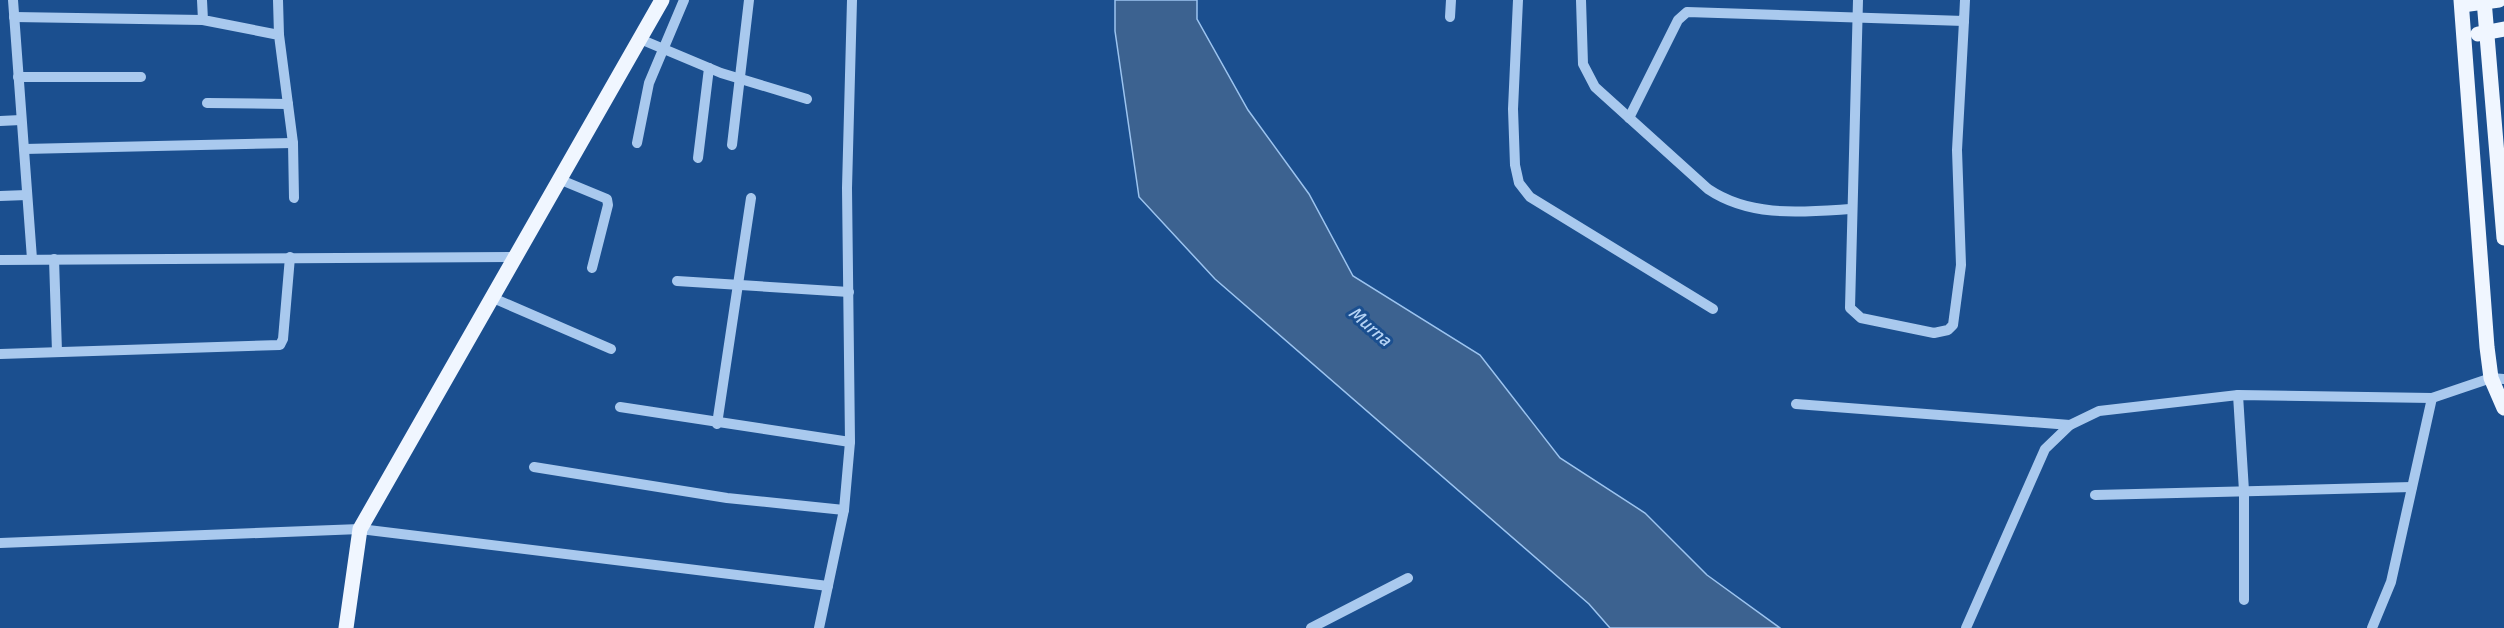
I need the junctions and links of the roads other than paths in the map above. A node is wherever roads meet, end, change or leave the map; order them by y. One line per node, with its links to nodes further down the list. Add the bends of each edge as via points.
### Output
1 (13, 0): 15 (street)
2 (202, 0): 18 (street)
3 (278, 0): 22 (street)
4 (662, 0): 24 (main road)
5 (684, 0): 25 (street)
6 (749, 0): 29 (street)
7 (852, 0): 56 (street, via 847,188)
8 (1451, 0): 16 (street)
9 (1518, 0): 58 (street, via 1513,109 1519,183 1530,197)
10 (1581, 0): 33 (street, via 1581,49 1587,76)
11 (1858, 0): 17 (street)
12 (1965, 0): 19 (street)
13 (2489, 1): 14 (main road); 21 (main road)
14 (2461, 3): 23 (main road)
15 (14, 16): 18 (street); 28 (street)
16 (1450, 16)
17 (1857, 19): 19 (street); 33 (street, via 1687,12 1678,20); 46 (street)
18 (203, 20): 22 (street)
19 (1964, 21): 46 (street, via 1957,150 1961,265 1953,325 1948,330 1934,333 1854,314 1849,303)
20 (2504, 29): 21 (main road)
21 (2485, 33): 23 (main road); 47 (main road)
22 (279, 35): 32 (street)
23 (2465, 36): 62 (main road)
24 (640, 39): 25 (street); 41 (main road)
25 (662, 48): 26 (street); 37 (street, via 649,83)
26 (709, 68): 29 (street); 40 (street)
27 (141, 77): 28 (street)
28 (18, 78): 34 (street)
29 (739, 79): 30 (street); 38 (street)
30 (807, 99)
31 (207, 103): 32 (street)
32 (288, 104): 36 (street)
33 (1629, 118): 46 (street, via 1700,182 1729,201 1784,214)
34 (21, 120): 35 (street); 39 (street)
35 (0, 121)
36 (292, 142): 39 (street); 44 (street)
37 (637, 143)
38 (732, 145)
39 (24, 149): 42 (street)
40 (698, 158)
41 (561, 180): 48 (main road); 53 (street, via 607,199)
42 (27, 195): 43 (street); 52 (street)
43 (0, 196)
44 (294, 198)
45 (751, 198): 55 (street)
46 (1851, 209)
47 (2504, 238)
48 (517, 256): 49 (street); 57 (main road)
49 (290, 257): 50 (street); 60 (street, via 284,339 280,345)
50 (54, 259): 52 (street); 60 (street)
51 (0, 260): 52 (street)
52 (32, 260)
53 (592, 268)
54 (677, 281): 55 (street)
55 (738, 284): 56 (street); 68 (street)
56 (849, 292): 70 (street)
57 (493, 298): 59 (street); 76 (main road)
58 (1713, 309)
59 (611, 349)
60 (57, 352): 61 (street)
61 (0, 354)
62 (2498, 378): 64 (street); 67 (main road)
63 (2238, 395): 64 (street); 69 (street, via 2099,411); 73 (street)
64 (2432, 398): 72 (street)
65 (1796, 404): 69 (street)
66 (620, 407): 68 (street)
67 (2504, 408)
68 (717, 424): 70 (street)
69 (2070, 424): 84 (street, via 2037,463)
70 (850, 442): 75 (street)
71 (534, 467): 75 (street, via 727,498)
72 (2412, 487): 73 (street); 85 (street, via 2391,582)
73 (2244, 491): 74 (street); 80 (street)
74 (2095, 495)
75 (844, 510): 79 (street)
76 (360, 529): 77 (street); 79 (street); 81 (main road)
77 (0, 543)
78 (1407, 578): 83 (street)
79 (828, 586): 82 (street)
80 (2244, 600)
81 (346, 628)
82 (819, 628)
83 (1311, 628)
84 (1966, 628)
85 (2372, 628)

